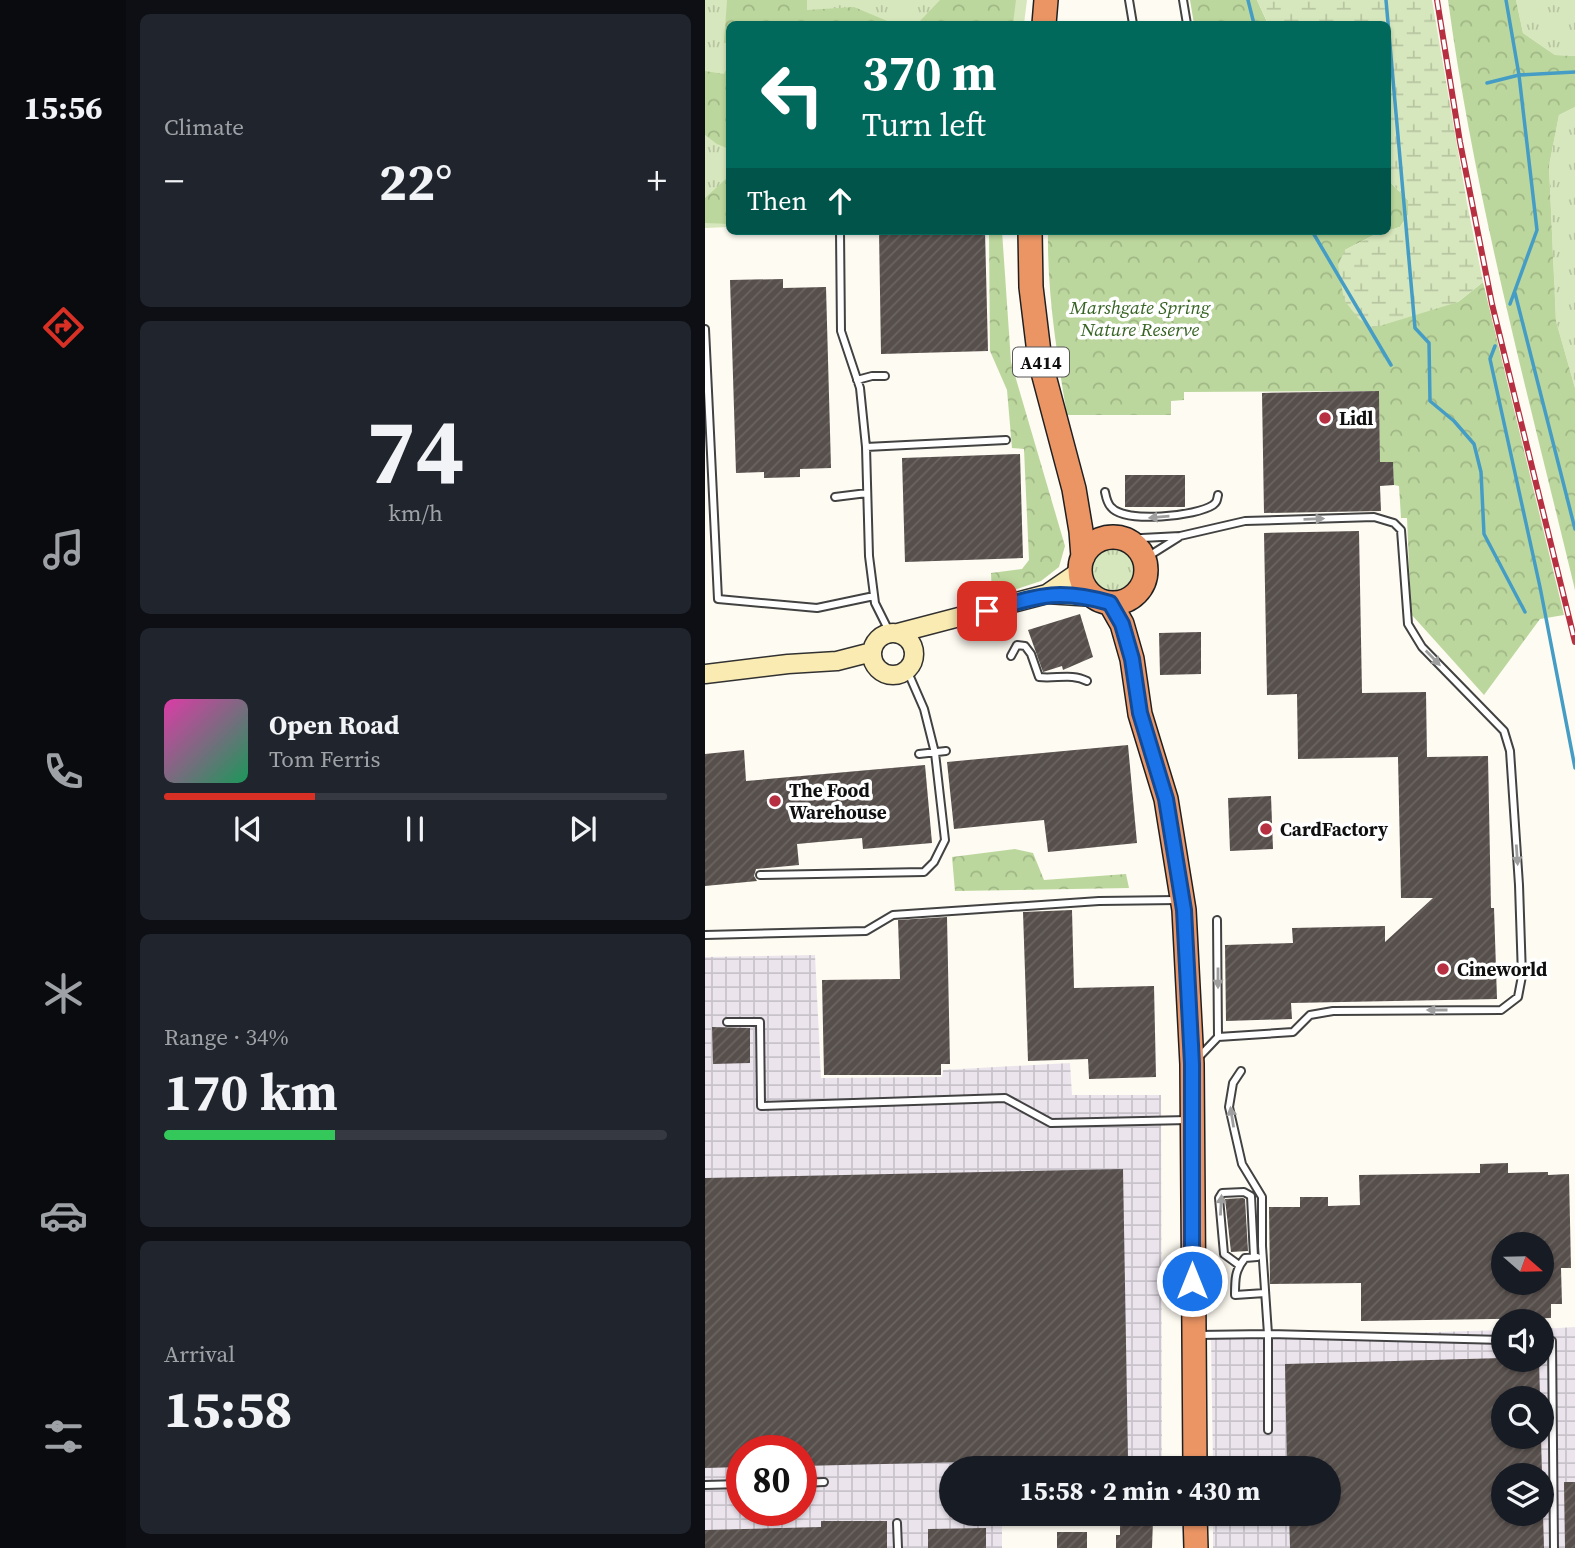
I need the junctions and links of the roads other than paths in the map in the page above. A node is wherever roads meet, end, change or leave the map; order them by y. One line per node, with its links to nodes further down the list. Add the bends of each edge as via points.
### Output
1 (1046, 0): 4 (highway)
2 (1129, 0): 5 (lane)
3 (1183, 0): 6 (lane)
4 (1044, 21)
5 (1132, 21)
6 (1186, 21)
7 (840, 235): 11 (lane, via 841,331)
8 (1030, 235): 14 (highway, A414, via 1040,361)
9 (705, 329): 24 (lane, via 718,599 817,608)
10 (885, 376): 11 (lane)
11 (857, 380): 13 (lane)
12 (1006, 440): 13 (lane)
13 (865, 447): 16 (lane)
14 (1074, 489): 20 (highway, A414, via 1094,518); 21 (highway, A414)
15 (1105, 492): 17 (lane, one-way to 15, via 1210,506 1144,518 1117,513)
16 (867, 493): 18 (lane); 24 (lane)
17 (1218, 495)
18 (835, 497)
19 (1180, 536): 20 (lane); 22 (lane, via 1152,554); 43 (lane, one-way to 43, via 1245,521 1374,517 1394,523 1401,530 1409,624 1422,647 1504,731 1510,751 1522,976 1518,997 1501,1010 1333,1011 1310,1015 1294,1032)
20 (1121, 538): 21 (highway, via 1095,542); 22 (highway, via 1138,549)
21 (1082, 560): 23 (street, via 1076,574); 25 (highway, via 1083,583)
22 (1145, 573): 25 (highway, via 1135,594 1126,600); 30 (highway)
23 (1047, 594): 25 (street); 26 (street)
24 (874, 596): 27 (lane)
25 (1102, 600): 30 (highway, via 1122,624)
26 (966, 617): 27 (street); 28 (street)
27 (894, 633): 28 (street, via 905,636); 31 (street, via 878,639)
28 (913, 647): 32 (street, via 914,660)
29 (1011, 656): 34 (lane, via 1017,645 1025,646 1039,677 1077,676)
30 (1132, 659): 39 (highway, via 1140,713 1166,799)
31 (874, 660): 32 (street, via 888,675); 33 (street)
32 (907, 670): 36 (lane)
33 (705, 674)
34 (1087, 681)
35 (947, 751): 36 (lane)
36 (935, 752): 37 (lane); 38 (lane, via 945,840 924,872)
37 (919, 754)
38 (760, 875)
39 (1182, 900): 41 (lane, via 893,915 866,931); 44 (highway)
40 (1217, 920): 43 (lane, one-way to 43)
41 (705, 935)
42 (727, 1022): 46 (lane, via 760,1022 761,1106 1005,1098 1051,1124)
43 (1218, 1037): 44 (lane)
44 (1192, 1064): 46 (highway)
45 (1241, 1071): 47 (lane, one-way to 45, via 1262,1198 1242,1164 1229,1107 1232,1083)
46 (1192, 1120): 52 (highway)
47 (1262, 1256): 48 (lane); 50 (lane)
48 (1254, 1257): 49 (lane); 49 (lane, one-way to 48, via 1224,1254 1222,1193 1251,1196)
49 (1239, 1265): 50 (lane, via 1235,1295)
50 (1265, 1293): 51 (lane)
51 (1268, 1334): 52 (lane); 53 (lane); 55 (lane)
52 (1192, 1335): 56 (highway)
53 (1491, 1340)
54 (1552, 1372): 65 (lane)
55 (1268, 1430)
56 (1195, 1456)
57 (817, 1482): 58 (lane)
58 (824, 1482)
59 (726, 1484): 60 (lane)
60 (705, 1485)
61 (897, 1523): 63 (lane)
62 (1195, 1526): 64 (highway)
63 (898, 1548)
64 (1196, 1548)
65 (1554, 1548)

